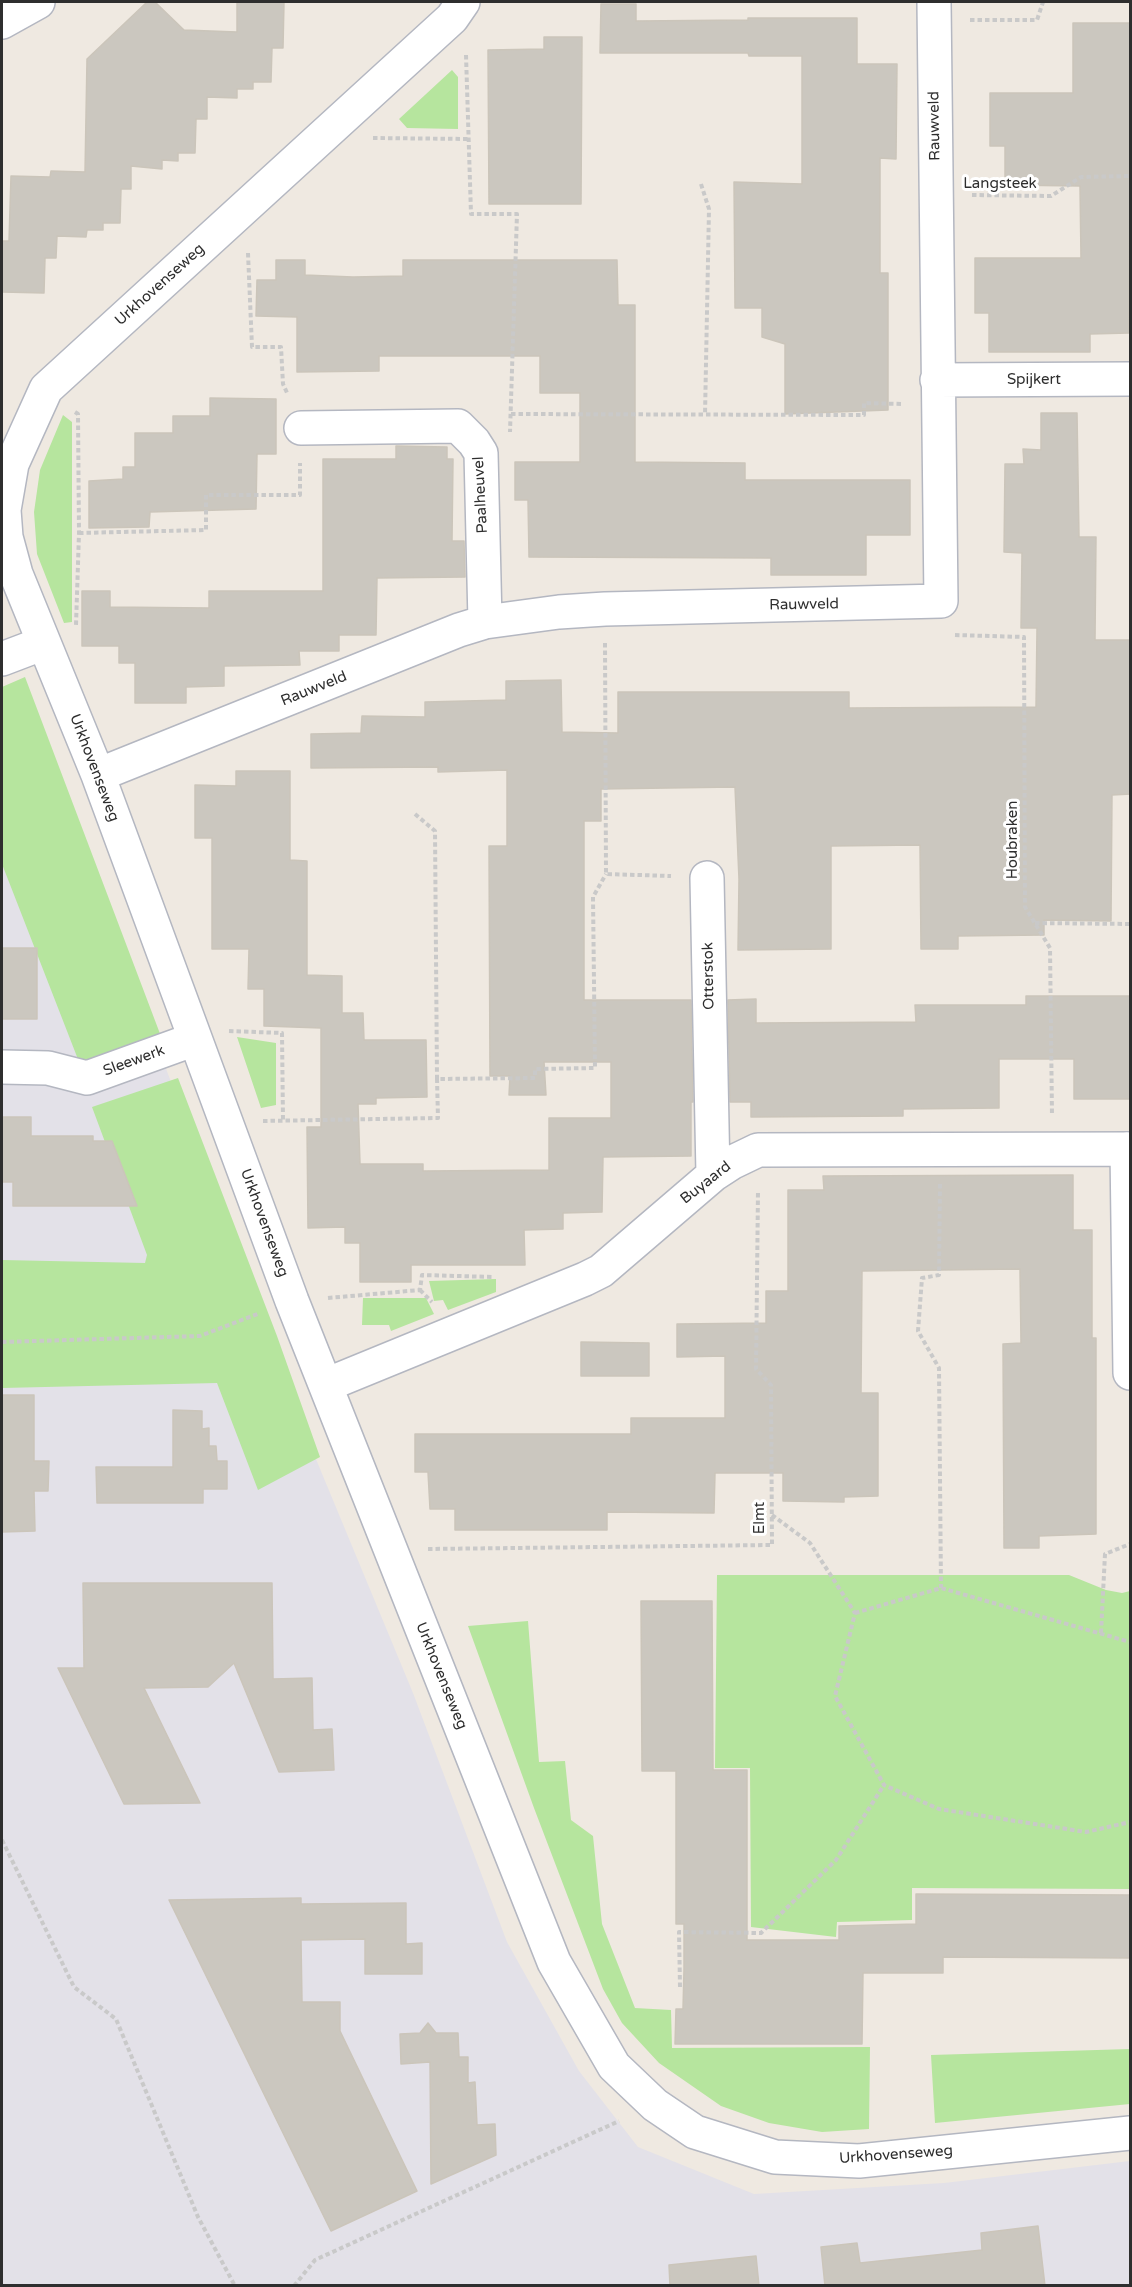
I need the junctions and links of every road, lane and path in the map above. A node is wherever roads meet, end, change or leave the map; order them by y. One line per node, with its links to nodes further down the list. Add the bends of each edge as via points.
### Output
1 (38, 2): 5 (street)
2 (1043, 2): 4 (path, via 1037,20)
3 (458, 10): 6 (street, Urkhovenseweg); 7 (path, via 466,49)
4 (934, 11): 10 (street, Rauwveld)
5 (2, 22)
6 (323, 137): 7 (path); 11 (street, Urkhovenseweg)
7 (469, 139): 15 (path, via 471,213 517,214)
8 (1131, 176): 10 (path, Langsteek, via 1081,177 1051,196)
9 (701, 184): 16 (path, via 709,209)
10 (936, 195): 14 (street, Rauwveld)
11 (246, 207): 13 (street, Urkhovenseweg); 17 (path, via 252,347 281,346 283,384)
12 (1131, 379): 14 (street, Spijkert)
13 (46, 389): 19 (street, Urkhovenseweg); 20 (path, via 78,414)
14 (938, 392): 16 (path, via 864,404 864,415); 21 (street, Rauwveld)
15 (511, 414): 16 (path); 18 (path, via 510,438)
16 (705, 415)
17 (301, 428): 18 (street, Paalheuvel, via 458,426); 20 (path, via 300,495 206,495 206,530)
18 (481, 453): 23 (street, Paalheuvel)
19 (7, 463): 24 (street, Urkhovenseweg, via 6,537 16,574)
20 (80, 533): 24 (path, via 76,634)
21 (941, 601): 22 (street, Rauwveld); 30 (path, Houbraken, via 943,635 1024,637 1025,907)
22 (605, 609): 23 (street, Rauwveld); 28 (path)
23 (485, 622): 26 (street, Rauwveld)
24 (44, 643): 25 (street); 26 (street, Urkhovenseweg)
25 (2, 659)
26 (98, 775): 32 (street, Urkhovenseweg)
27 (416, 814): 34 (path, via 435,831)
28 (606, 874): 29 (path); 34 (path, via 593,897 596,1068 535,1069 535,1078)
29 (707, 878): 41 (street, Otterstok)
30 (1035, 923): 31 (path); 40 (path, Houbraken, via 1050,948)
31 (1131, 924)
32 (195, 1039): 33 (street, Sleewerk, via 87,1078 48,1068); 35 (path, via 232,1031 282,1033); 36 (street, Urkhovenseweg)
33 (2, 1067)
34 (437, 1079): 35 (path, via 438,1118)
35 (283, 1120): 36 (path)
36 (226, 1121): 43 (street, Urkhovenseweg)
37 (1129, 1149): 40 (street, Buyaard); 45 (street)
38 (758, 1150): 39 (street, Buyaard); 41 (street, Buyaard); 47 (path, Elmt, via 756,1369 771,1385)
39 (940, 1150): 40 (street, Buyaard); 50 (path, via 939,1275 922,1278 918,1331 939,1368)
40 (1053, 1150)
41 (714, 1175): 46 (street, Buyaard, via 593,1275)
42 (504, 1277): 43 (path, via 422,1275 420,1290)
43 (292, 1301): 44 (path, via 200,1336); 46 (street, Urkhovenseweg)
44 (2, 1342)
45 (1131, 1373)
46 (326, 1385): 49 (street, Urkhovenseweg)
47 (772, 1515): 49 (path, Elmt, via 772,1545); 51 (path, via 810,1543)
48 (1131, 1544): 52 (path, via 1105,1554)
49 (391, 1550): 58 (street, Urkhovenseweg, via 554,1962 614,2066)
50 (941, 1588): 51 (path); 52 (path)
51 (855, 1613): 54 (path, via 835,1696)
52 (1101, 1634): 53 (path)
53 (1131, 1642)
54 (884, 1785): 55 (path, via 939,1809 1086,1832); 57 (path, via 836,1860 761,1933 679,1932)
55 (1131, 1822)
56 (2, 1840): 60 (path, via 74,1986 116,2019 198,2217)
57 (680, 1987)
58 (655, 2105): 59 (street, Urkhovenseweg, via 695,2132 775,2157 859,2161); 61 (path, via 315,2260)
59 (1131, 2133)
60 (235, 2286)
61 (294, 2286)

